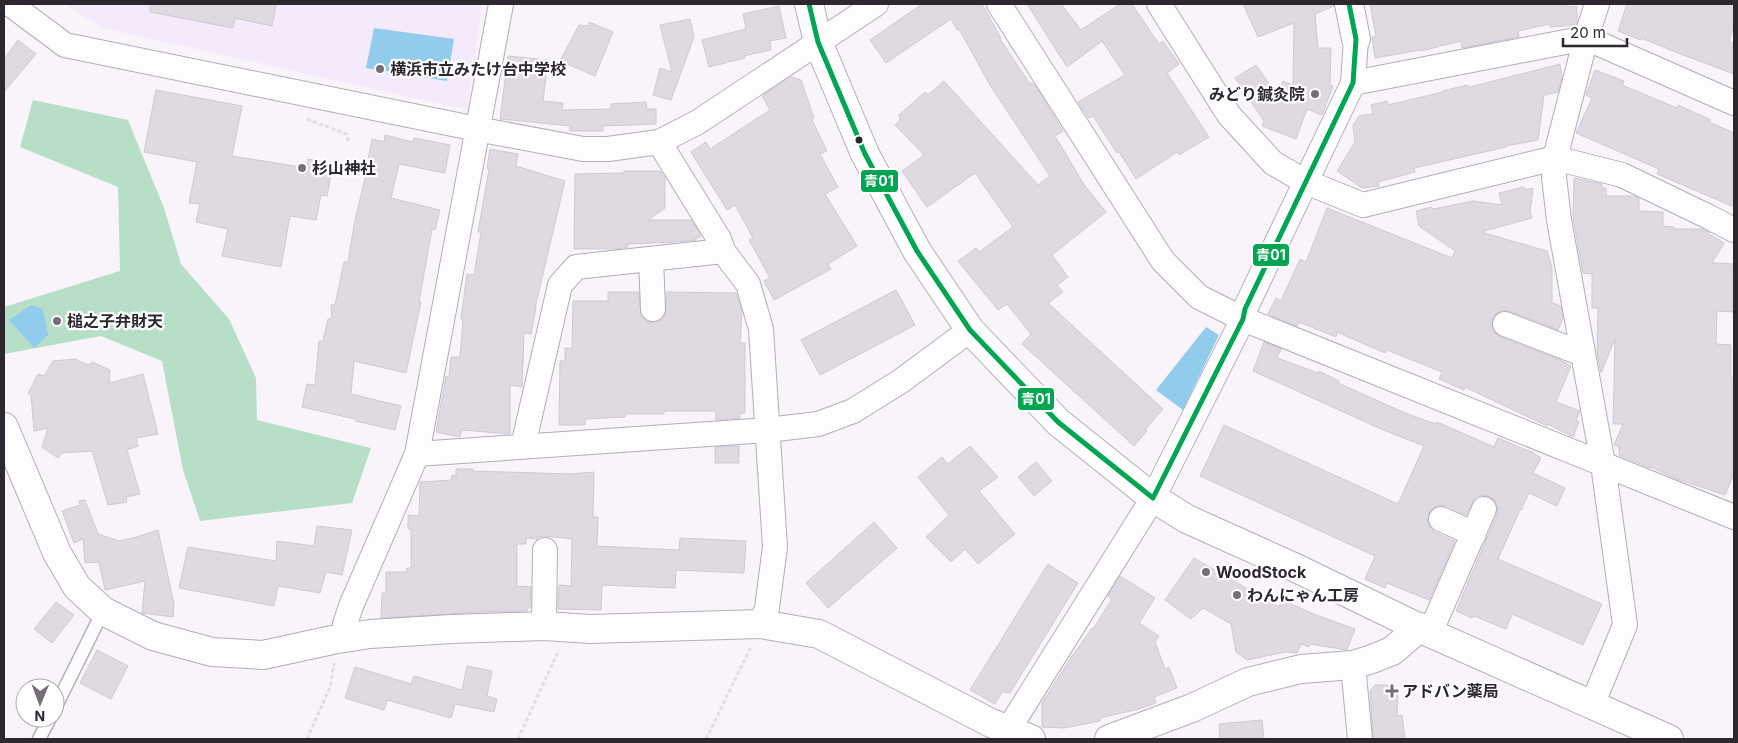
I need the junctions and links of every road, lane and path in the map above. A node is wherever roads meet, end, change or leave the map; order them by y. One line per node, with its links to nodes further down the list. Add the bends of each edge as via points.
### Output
1 (10, 4): 14 (street, via 65,45)
2 (501, 4): 14 (street)
3 (809, 4): 11 (street)
4 (876, 4): 11 (street)
5 (999, 4): 22 (street, via 1163,261 1198,297)
6 (1159, 4): 17 (street, via 1229,115 1272,163)
7 (1349, 4): 10 (street)
8 (1597, 4): 9 (street)
9 (1586, 38): 12 (street); 13 (street); 16 (street)
10 (1356, 39): 12 (street)
11 (818, 42): 15 (street, via 698,122); 24 (street, via 865,154 917,251)
12 (1353, 83): 17 (street)
13 (1734, 103)
14 (477, 130): 15 (street, via 583,149); 29 (street)
15 (659, 142): 19 (street, via 720,239)
16 (1555, 158): 17 (street, via 1363,205); 18 (street, via 1622,176); 25 (street, via 1559,220)
17 (1306, 182): 22 (street)
18 (1734, 230)
19 (723, 251): 20 (street); 27 (street, via 748,284 761,329)
20 (651, 259): 21 (street); 28 (street, via 576,267 560,285)
21 (653, 309)
22 (1243, 319): 30 (street); 31 (street)
23 (1505, 324): 25 (street)
24 (970, 330): 27 (street, via 901,381 852,411 818,424); 31 (street, via 1058,422)
25 (1583, 354): 30 (street)
26 (4, 428): 37 (street, via 57,553 77,586)
27 (768, 430): 28 (street); 38 (street, via 775,547 767,608)
28 (523, 446): 29 (street)
29 (418, 454): 41 (street)
30 (1603, 464): 33 (street); 44 (street, via 1625,625)
31 (1153, 498): 40 (street, via 1187,519); 45 (street)
32 (1484, 509): 35 (street)
33 (1734, 517)
34 (1441, 519): 35 (street)
35 (1474, 534): 40 (street)
36 (545, 550): 39 (street)
37 (104, 611): 41 (street, via 153,636 212,652 263,655); 43 (lane)
38 (761, 624): 39 (street, via 590,629); 45 (street, via 819,634 990,723); 48 (path)
39 (553, 627): 41 (street, via 452,629); 47 (path, via 559,649)
40 (1425, 630): 42 (street, via 1392,651); 44 (street)
41 (338, 639): 46 (path, via 330,686)
42 (1353, 665): 49 (street, via 1301,669 1248,682 1192,708); 50 (street)
43 (65, 688)
44 (1592, 705): 51 (street)
45 (1020, 735)
46 (308, 739)
47 (518, 739)
48 (706, 739)
49 (1109, 739)
50 (1360, 739)
51 (1669, 739)

